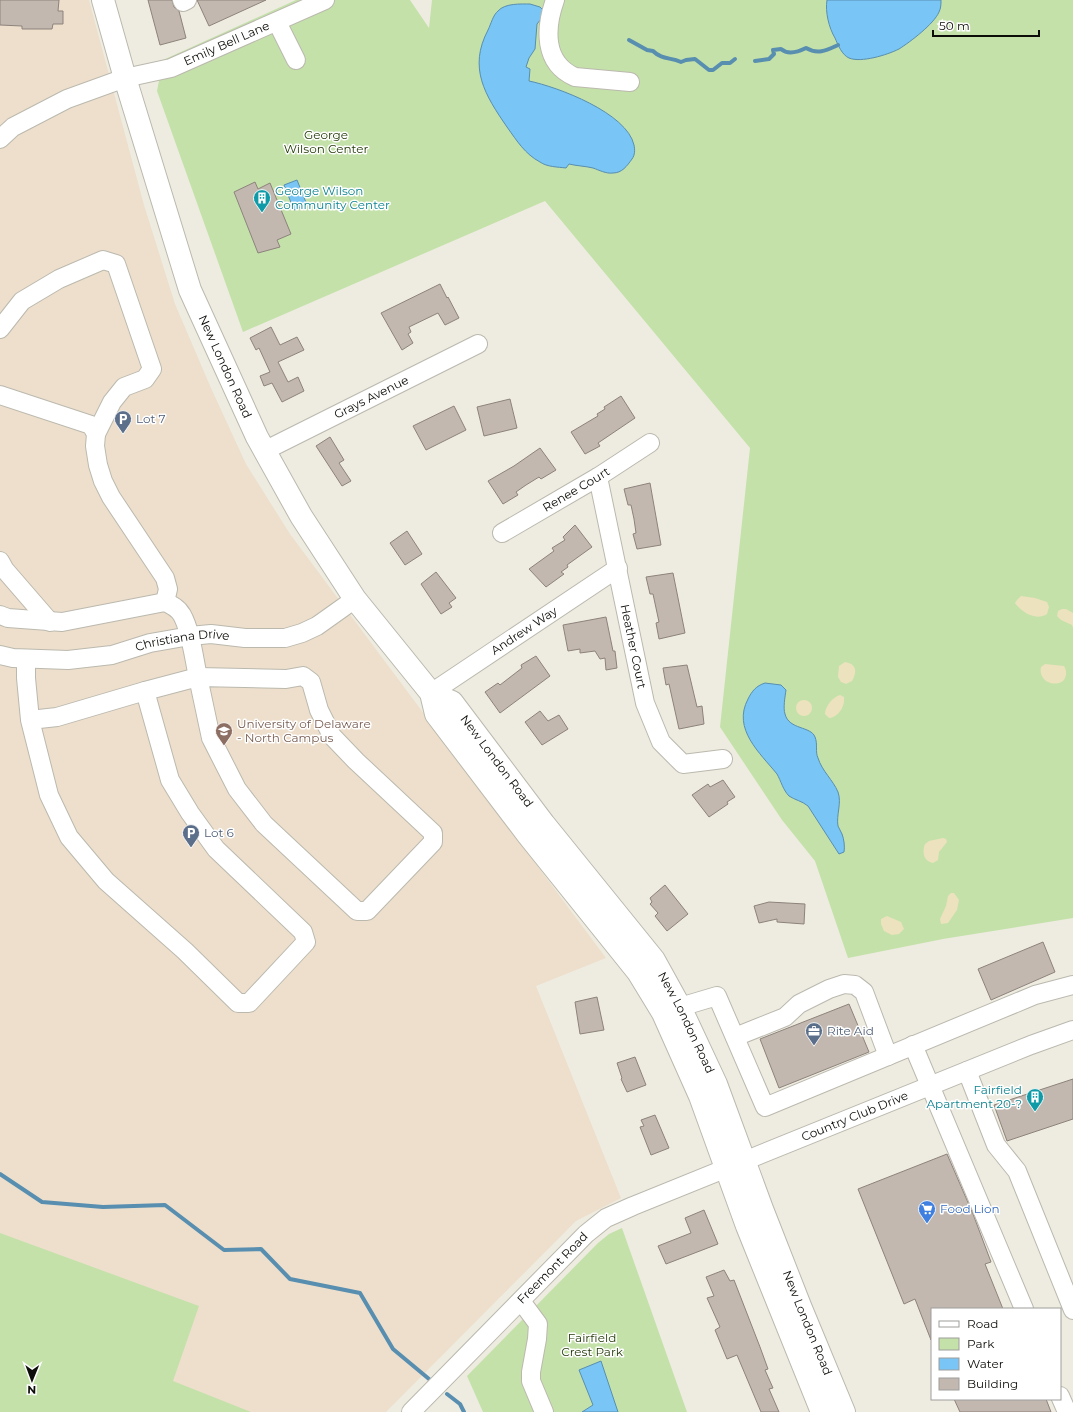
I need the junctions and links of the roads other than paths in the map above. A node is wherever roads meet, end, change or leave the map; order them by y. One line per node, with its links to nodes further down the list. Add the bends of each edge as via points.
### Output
1 (103, 0): 8 (main road, New London Road)
2 (182, 0): 3 (street)
3 (187, 0)
4 (325, 0): 6 (street, Emily Bell Lane)
5 (555, 0): 9 (street, via 548,33 556,62 575,77)
6 (277, 22): 7 (street); 8 (street, Emily Bell Lane, via 171,68)
7 (296, 60)
8 (125, 78): 10 (street, Emily Bell Lane, via 60,102 13,127); 16 (main road, New London Road, via 190,290)
9 (630, 82)
10 (0, 139)
11 (0, 329): 14 (street, via 22,301 59,279 103,260 116,264 152,369 145,379 124,387 112,402)
12 (478, 344): 16 (street, Grays Avenue)
13 (0, 395): 14 (street, via 91,425)
14 (96, 434): 22 (street, via 95,446 103,481 110,498 165,578 168,589)
15 (650, 443): 17 (street, Renee Court)
16 (264, 451): 21 (main road, New London Road, via 301,516)
17 (598, 477): 18 (street, Renee Court); 20 (street, Heather Court)
18 (502, 533)
19 (0, 561): 24 (street)
20 (618, 568): 30 (street, Andrew Way); 32 (street, Heather Court, via 645,703 661,742 683,764)
21 (355, 599): 25 (street, Christiana Drive, via 317,626 302,634 285,638 246,638 211,634); 30 (main road, New London Road)
22 (165, 602): 24 (street, via 62,622); 25 (street, via 174,606 182,615)
23 (0, 615): 24 (street)
24 (50, 622)
25 (190, 636): 27 (street, Christiana Drive, via 150,643 112,655 68,660); 28 (street)
26 (0, 655): 27 (street, Christiana Drive)
27 (26, 659): 31 (street)
28 (198, 677): 28 (street, via 286,679 303,676 311,682 319,710 332,736 433,833 433,842 367,911 357,911 316,873 264,824 237,789 211,738); 29 (street)
29 (145, 691): 31 (street, via 56,717); 31 (street, via 170,780 190,813 216,850 303,932 306,942 249,1003 238,1003 185,951 106,881 69,837 49,795)
30 (431, 693): 34 (main road, New London Road, via 452,702 544,824 654,960); 41 (main road, New London Road, via 436,714 528,836 638,972 666,1020)
31 (30, 720)
32 (723, 759)
33 (1073, 985): 37 (street, via 1035,995)
34 (680, 1007): 36 (street, via 718,996); 41 (main road, New London Road, via 716,1084)
35 (1073, 1030): 39 (street, Country Club Drive)
36 (735, 1037): 38 (street, via 765,1107); 38 (street, via 785,1017 799,1004 829,989 844,984 855,985 864,992)
37 (913, 1045): 38 (street); 40 (street)
38 (888, 1056)
39 (967, 1071): 40 (street, Country Club Drive); 44 (street, via 996,1145 1017,1171)
40 (930, 1086): 41 (street, Country Club Drive); 43 (street)
41 (735, 1165): 42 (street, Freemont Road, via 606,1218 586,1234); 48 (main road, New London Road); 49 (main road, New London Road, via 762,1209)
42 (521, 1301): 46 (street, Freemont Road); 47 (street, via 538,1324 531,1381)
43 (1024, 1308)
44 (1073, 1310)
45 (1061, 1398): 50 (street)
46 (411, 1412)
47 (544, 1412)
48 (822, 1412)
49 (844, 1412)
50 (1067, 1412)

